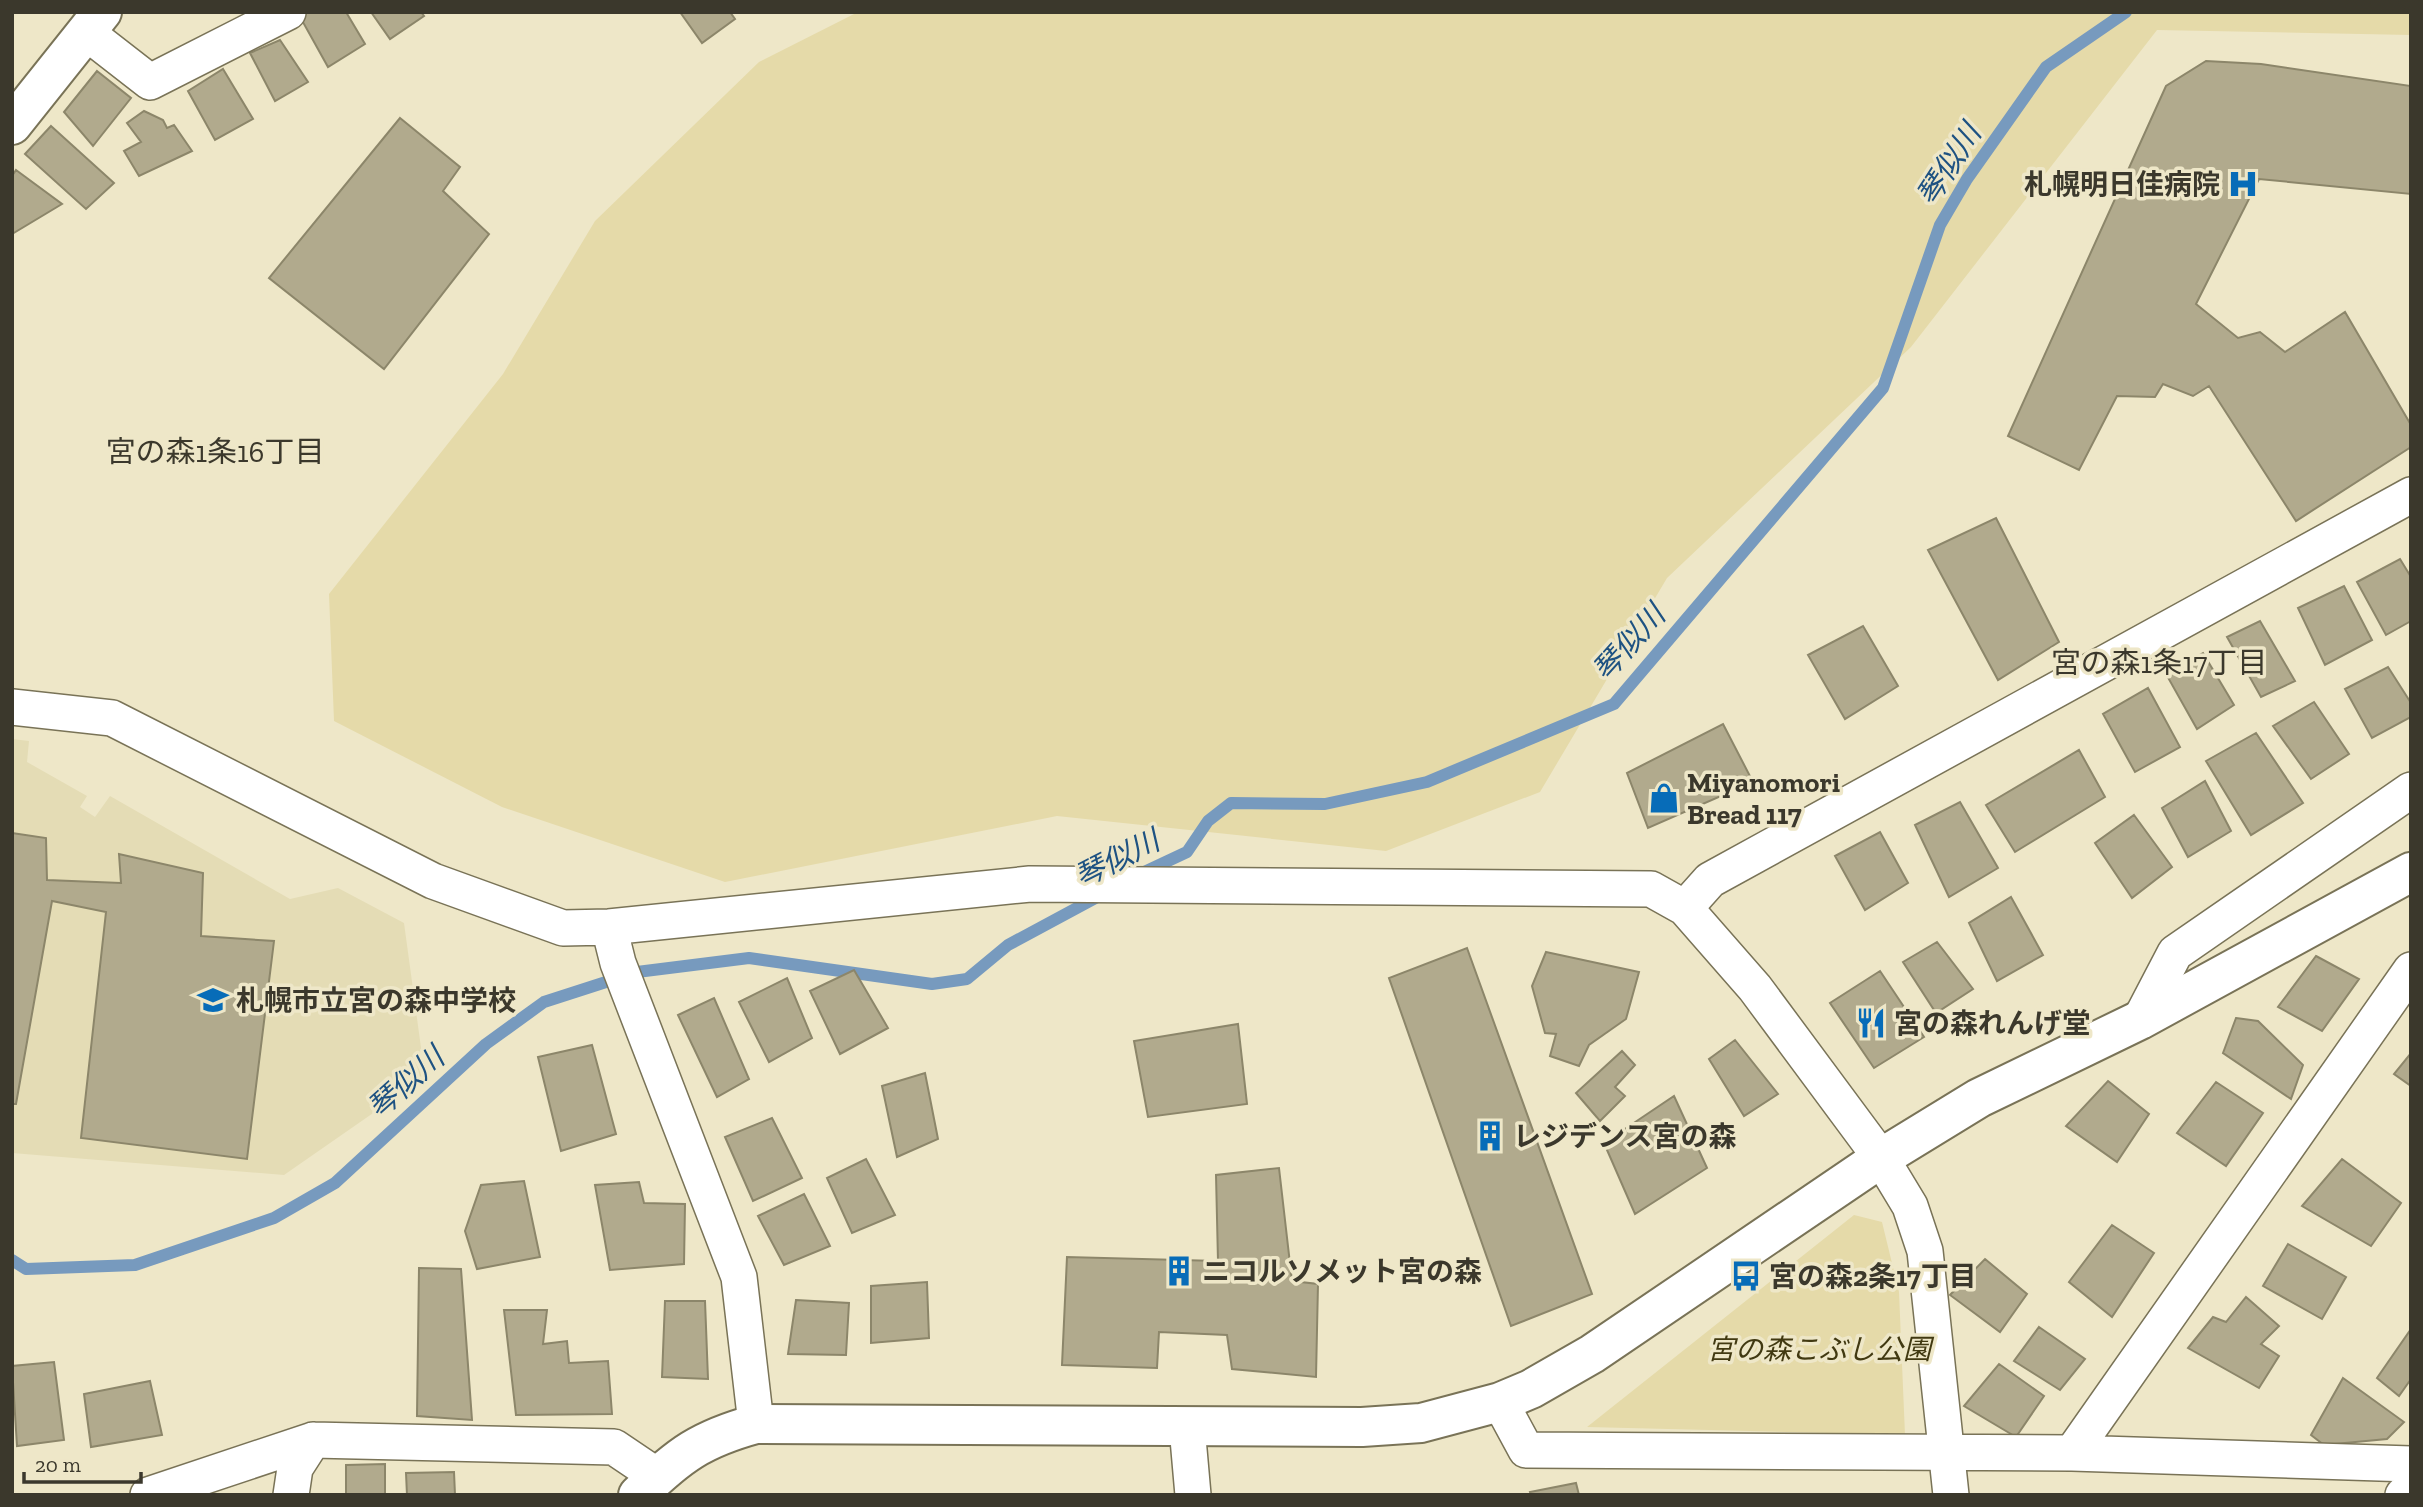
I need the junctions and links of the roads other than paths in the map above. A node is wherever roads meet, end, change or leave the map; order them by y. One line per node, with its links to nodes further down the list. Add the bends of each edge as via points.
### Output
1 (288, 12): 2 (street, via 150,82)
2 (94, 23): 3 (street)
3 (12, 125)
4 (2411, 495): 8 (street, via 1710,880)
5 (12, 707): 9 (street, via 112,718 433,881 563,928)
6 (2411, 790): 11 (street, via 2175,953)
7 (2411, 872): 11 (street)
8 (1685, 908): 9 (street, via 1651,889 1030,884); 12 (street, via 1755,988)
9 (609, 927): 14 (street, via 618,963 739,1277)
10 (2411, 970): 17 (street)
11 (2140, 1020): 12 (street, via 1979,1098)
12 (1881, 1158): 13 (street, via 1592,1353); 18 (street, via 1910,1206 1925,1251)
13 (1500, 1402): 15 (street, via 1421,1423); 18 (street, via 1526,1450)
14 (756, 1424): 15 (street); 20 (street, via 721,1433 688,1450)
15 (1187, 1427): 24 (street)
16 (313, 1440): 20 (street, via 614,1447); 22 (street); 23 (street, via 295,1468)
17 (2073, 1453): 18 (street); 19 (street)
18 (1947, 1454): 25 (street)
19 (2411, 1464)
20 (648, 1486)
21 (2411, 1487): 26 (street)
22 (148, 1495)
23 (291, 1495)
24 (1193, 1495)
25 (1951, 1495)
26 (2403, 1495)

